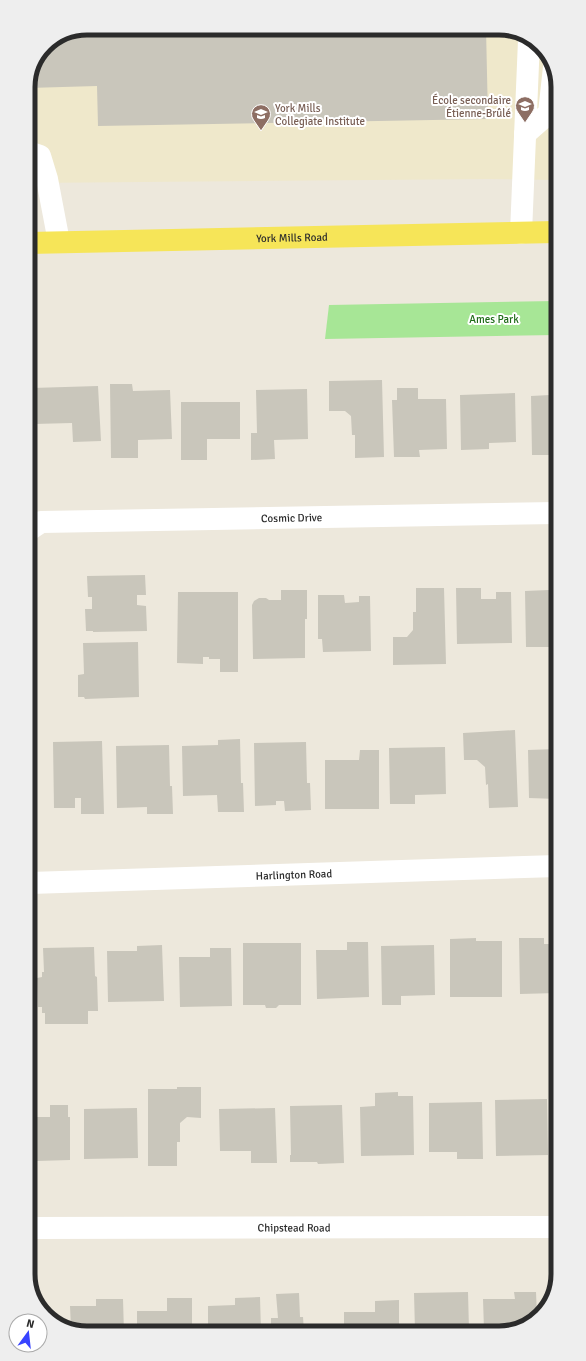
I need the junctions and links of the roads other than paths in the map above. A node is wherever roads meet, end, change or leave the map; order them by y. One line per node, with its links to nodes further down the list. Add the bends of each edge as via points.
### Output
1 (529, 45): 3 (street)
2 (551, 95): 3 (street, via 549,113)
3 (525, 134): 6 (street)
4 (35, 154): 8 (street, via 40,156 47,179)
5 (551, 232): 6 (main road, York Mills Road)
6 (521, 233): 8 (main road, York Mills Road)
7 (35, 242): 8 (main road, York Mills Road)
8 (59, 242)
9 (551, 513): 10 (street, Cosmic Drive, via 41,522)
10 (35, 526)
11 (551, 866): 12 (street, Harlington Road)
12 (35, 883)
13 (551, 1227): 14 (street, Chipstead Road)
14 (35, 1228)

